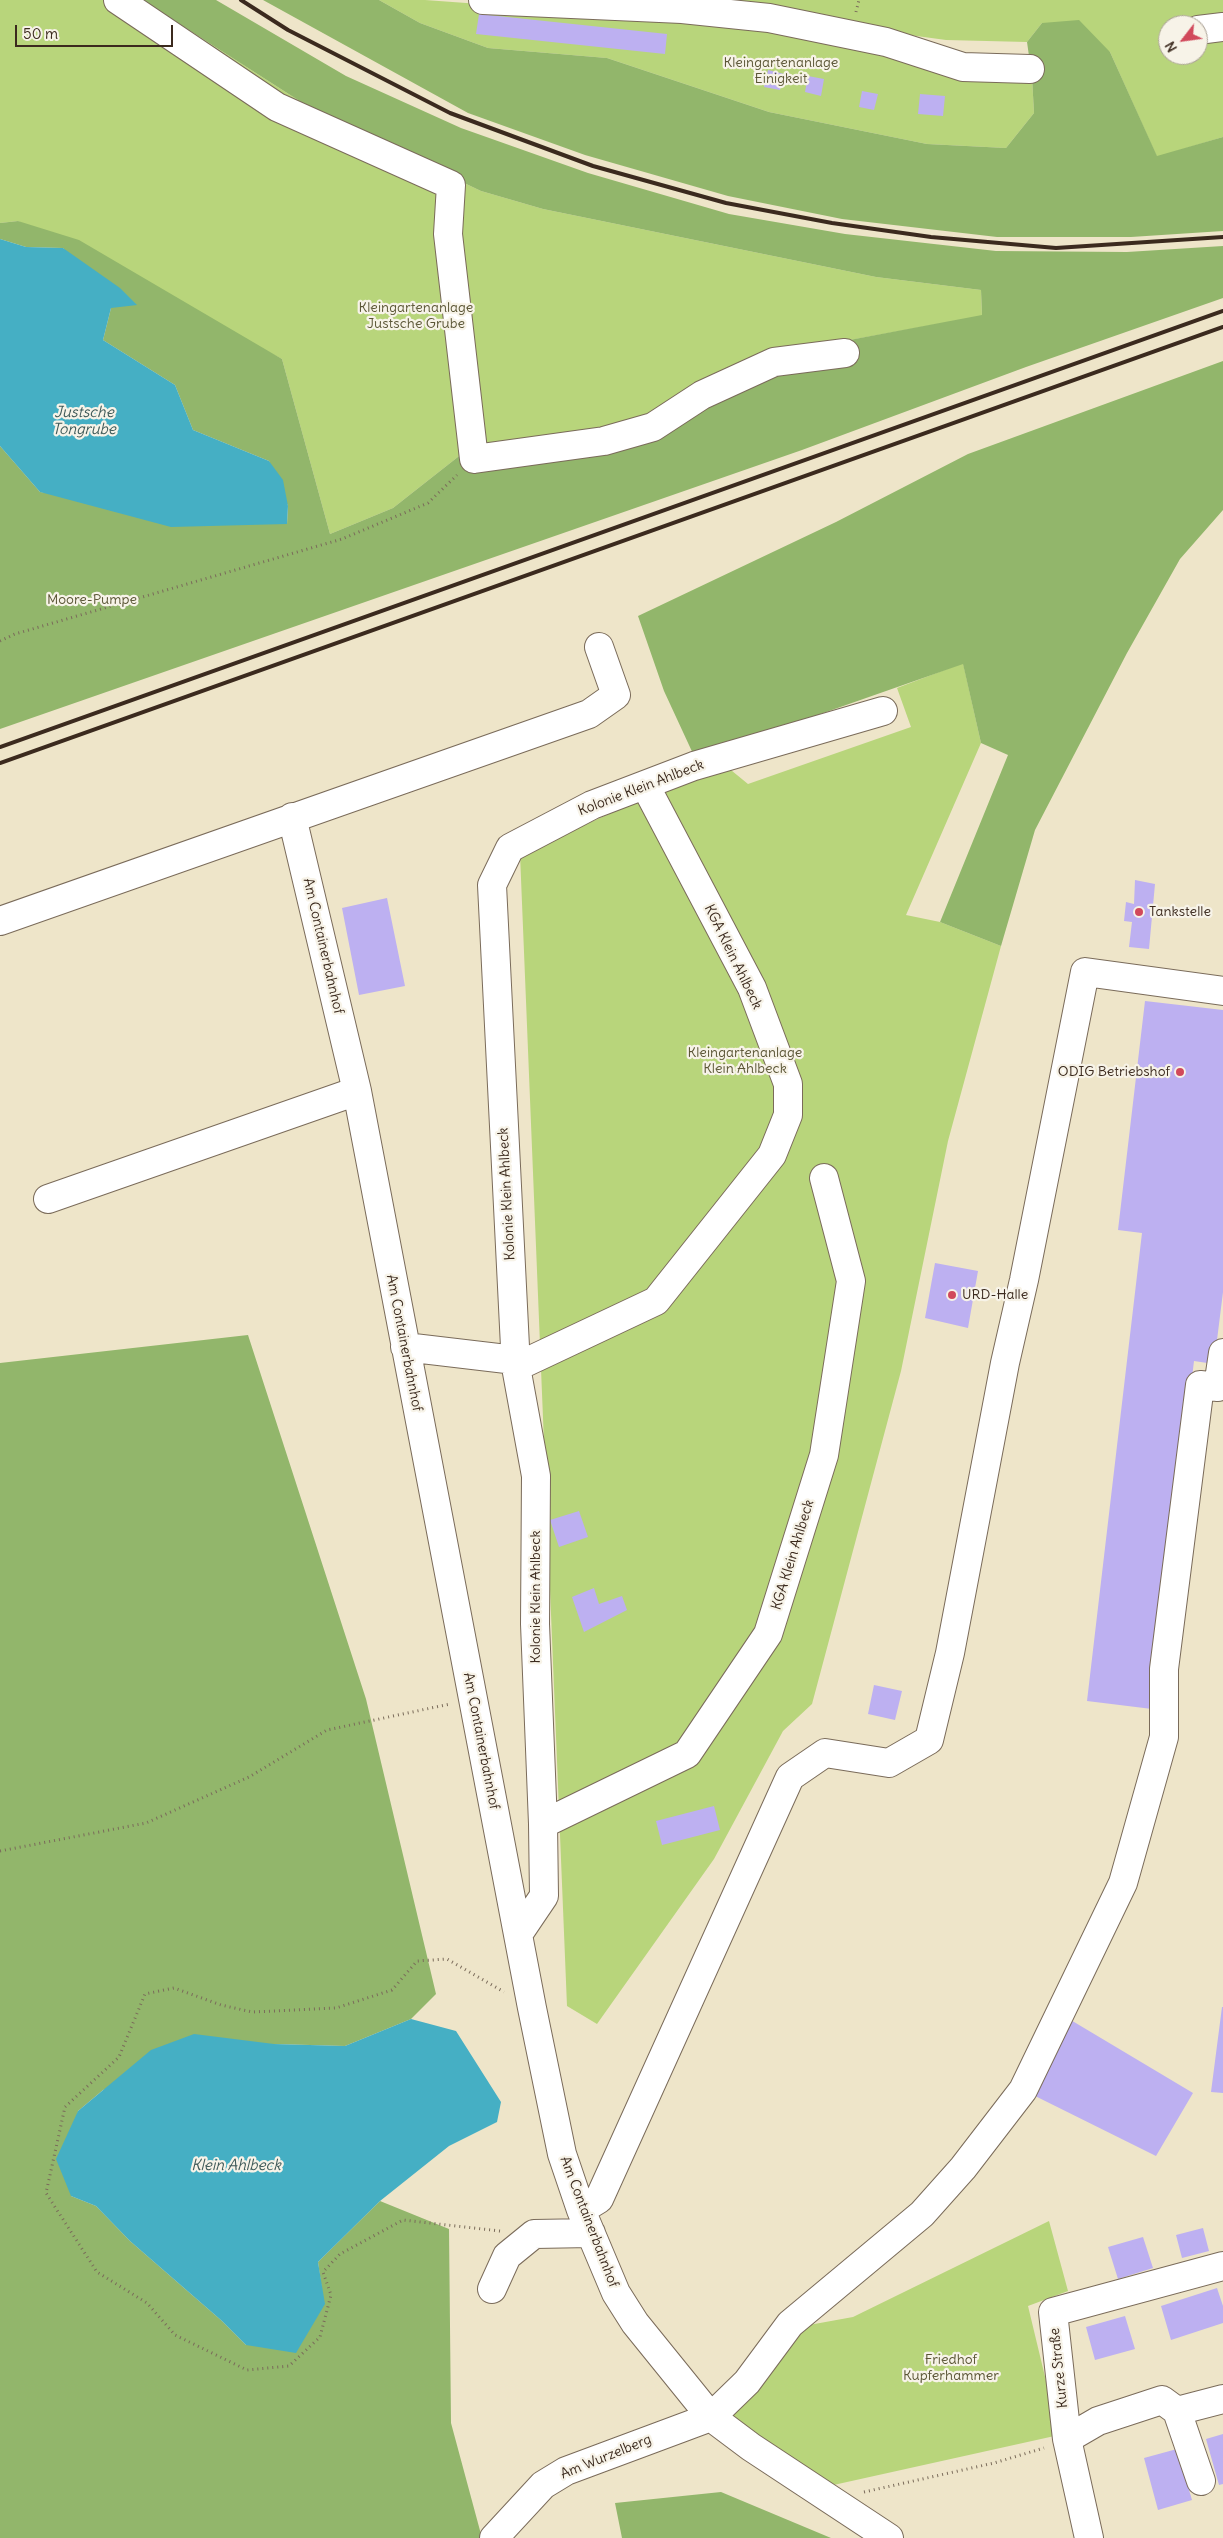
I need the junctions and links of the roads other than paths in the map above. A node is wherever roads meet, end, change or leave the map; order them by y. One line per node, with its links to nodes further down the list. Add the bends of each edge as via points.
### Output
1 (118, 0): 6 (street, via 277,107 451,185 448,234 474,459 604,440 653,427 702,395 774,362)
2 (484, 0): 5 (street, via 682,9 769,18 886,42 963,68)
3 (1223, 27): 4 (street)
4 (1208, 29)
5 (1030, 69)
6 (845, 353)
7 (599, 647): 10 (street, via 616,694 589,714)
8 (883, 711): 9 (street, Kolonie Klein Ahlbeck, via 694,766)
9 (645, 785): 18 (street, Kolonie Klein Ahlbeck, via 592,805 510,848 492,885); 18 (street, KGA Klein Ahlbeck, via 752,988 788,1084 788,1115 772,1155 656,1301)
10 (292, 817): 11 (street); 13 (street, Am Containerbahnhof)
11 (0, 922)
12 (1223, 991): 21 (street, via 1085,972 950,1653 929,1740 889,1763 826,1753 790,1778)
13 (357, 1091): 15 (street); 16 (street, Am Containerbahnhof)
14 (824, 1178): 19 (street, KGA Klein Ahlbeck, via 850,1281 824,1455 768,1634 687,1754)
15 (48, 1199)
16 (405, 1347): 18 (street); 20 (street, Am Containerbahnhof)
17 (1223, 1353): 26 (street, via 1218,1387 1200,1385 1164,1669 1164,1737 1123,1883 1023,2090 963,2168 922,2214 790,2324 746,2382)
18 (515, 1364): 19 (street, Kolonie Klein Ahlbeck, via 536,1476 535,1624)
19 (543, 1824): 20 (street, Kolonie Klein Ahlbeck, via 544,1896)
20 (518, 1933): 21 (street, Am Containerbahnhof, via 562,2154)
21 (586, 2222): 23 (street, via 534,2234 507,2256); 26 (street, Am Containerbahnhof, via 616,2293 634,2323)
22 (1223, 2266): 27 (street, Kurze Straße, via 1053,2312)
23 (492, 2289)
24 (1223, 2399): 25 (street)
25 (1177, 2411): 27 (street, via 1162,2400 1098,2421); 28 (street)
26 (711, 2417): 29 (street, Am Wurzelberg, via 566,2471 543,2485); 30 (street, Am Containerbahnhof)
27 (1067, 2439): 31 (street, Kurze Straße)
28 (1201, 2481)
29 (494, 2538)
30 (890, 2538)
31 (1089, 2538)

